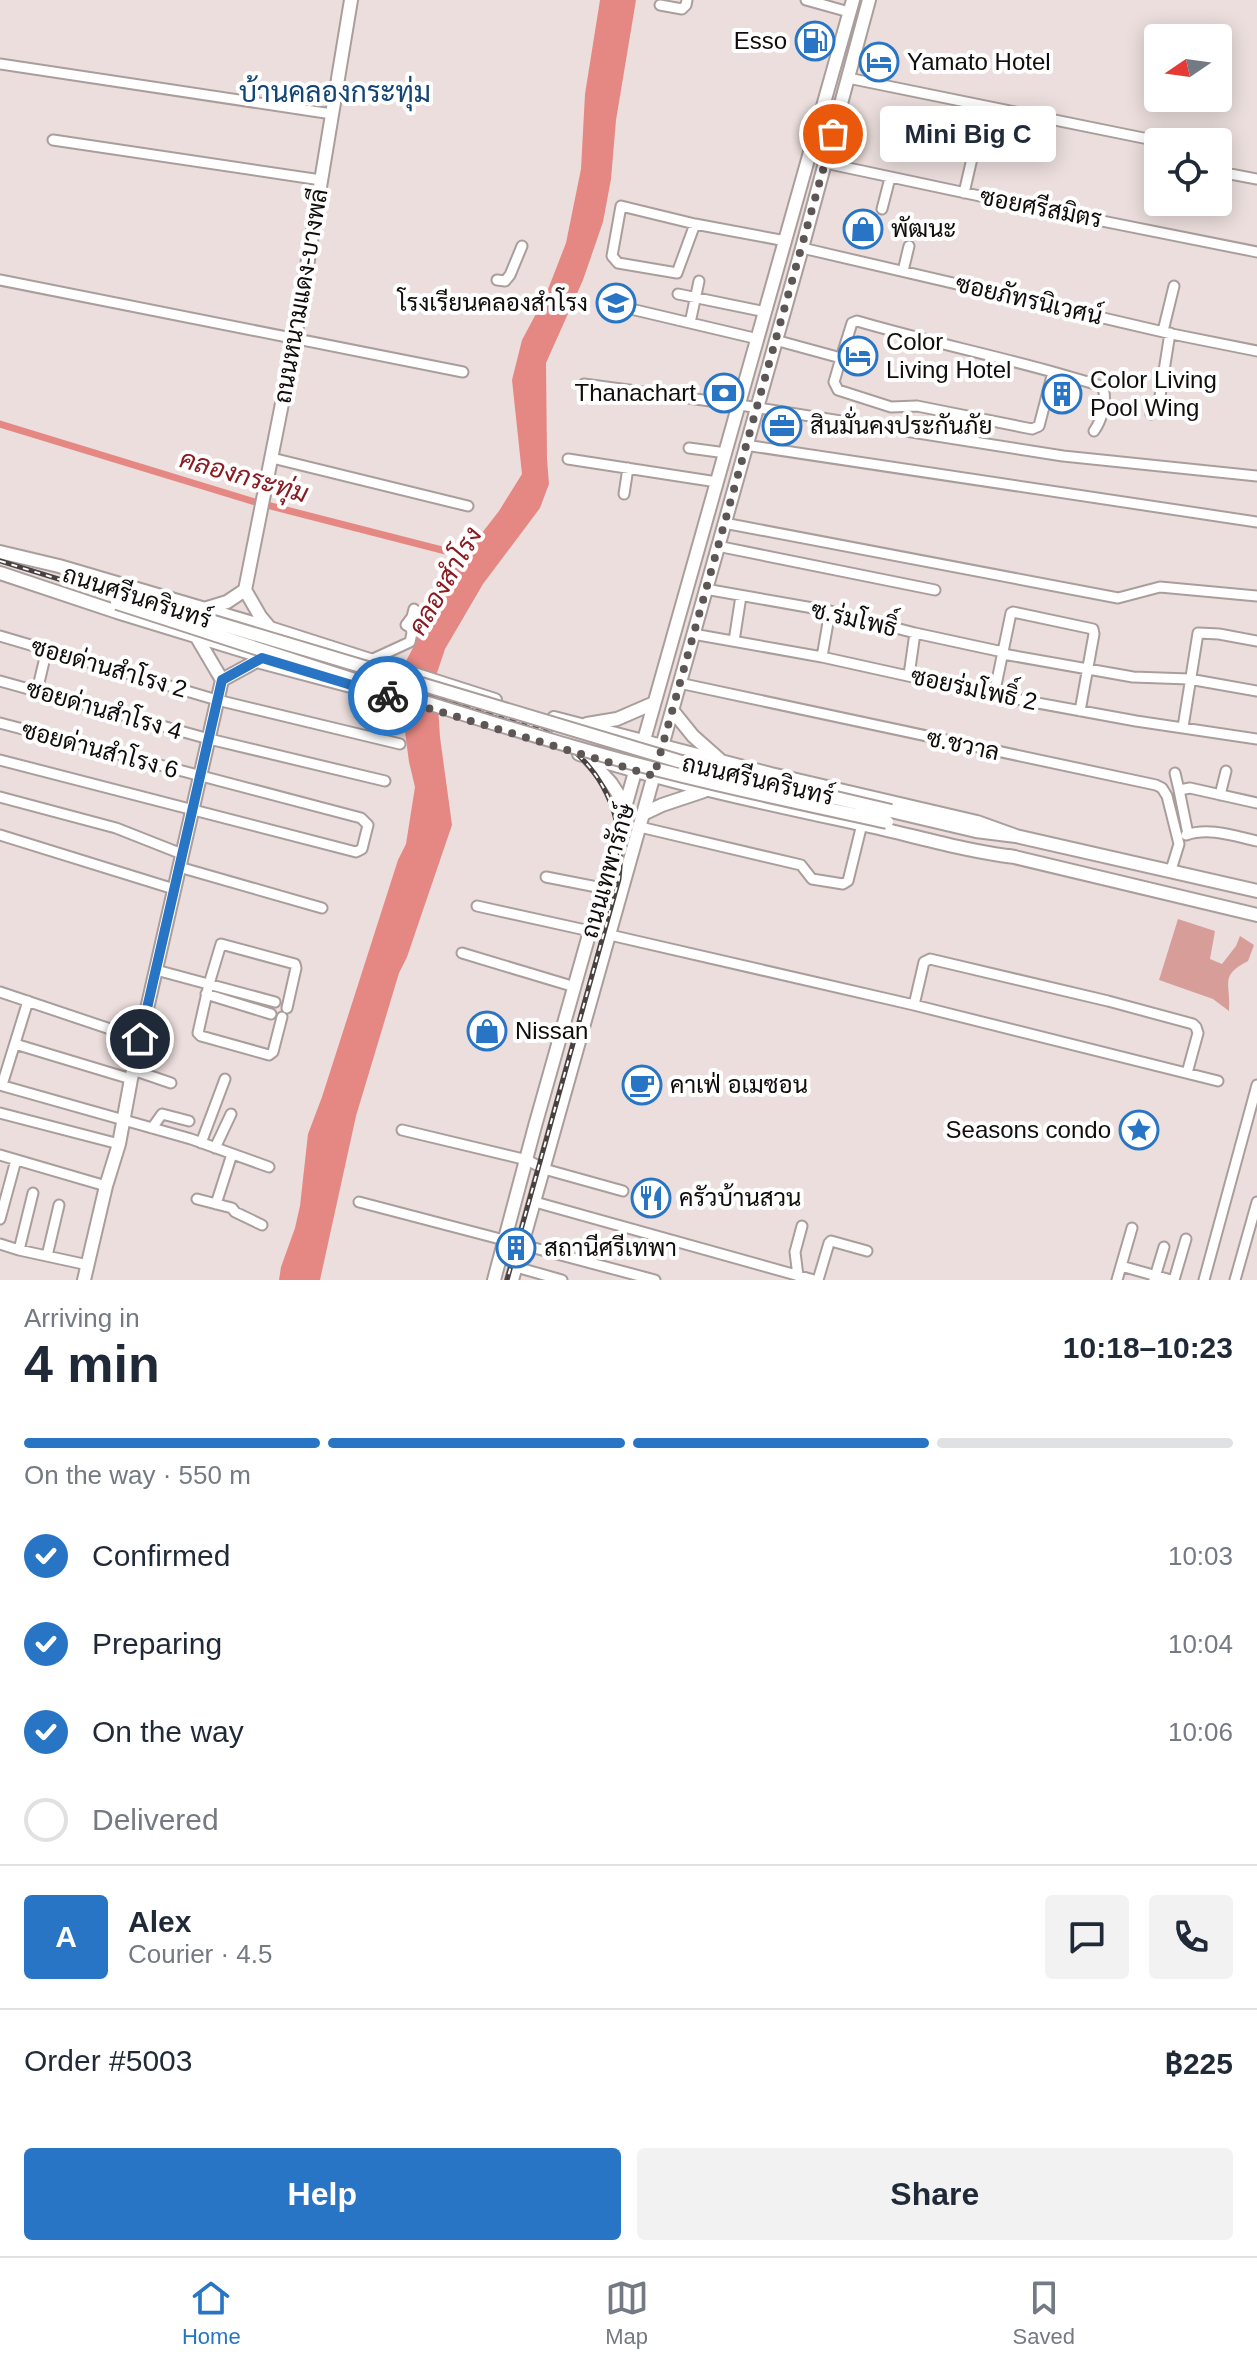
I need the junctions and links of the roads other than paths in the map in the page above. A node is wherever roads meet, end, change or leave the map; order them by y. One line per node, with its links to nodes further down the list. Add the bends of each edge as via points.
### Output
1 (351, 0): 9 (main road, ถนนหนามแดง-บางพลี)
2 (687, 0): 5 (street, via 682,9)
3 (806, 0): 6 (street)
4 (869, 0): 8 (main road, ถนนเทพารักษ์)
5 (660, 5)
6 (851, 6): 21 (main road, ถนนเทพารักษ์)
7 (0, 64): 9 (street)
8 (848, 78): 10 (street); 13 (main road, ถนนเทพารักษ์)
9 (332, 114): 17 (main road, ถนนหนามแดง-บางพลี)
10 (1144, 138)
11 (53, 140): 17 (street)
12 (973, 154): 18 (street)
13 (825, 163): 15 (street, ซอยศรีสมิตร); 24 (main road, ถนนเทพารักษ์)
14 (1232, 174): 16 (street)
15 (890, 178): 18 (street, ซอยศรีสมิตร); 19 (street)
16 (1257, 179)
17 (321, 180): 37 (main road, ถนนหนามแดง-บางพลี)
18 (964, 193): 25 (street, ซอยศรีสมิตร)
19 (882, 209)
20 (695, 224): 20 (street, via 621,206 613,259 679,273); 21 (street)
21 (786, 241): 34 (main road, ถนนเทพารักษ์)
22 (522, 246): 28 (street, via 510,275)
23 (909, 246): 26 (street)
24 (802, 248): 26 (street, ซอยภัทรนิเวศน์); 39 (main road, ถนนเทพารักษ์)
25 (1257, 252)
26 (903, 271): 36 (street, ซอยภัทรนิเวศน์)
27 (0, 280): 37 (street)
28 (497, 280)
29 (699, 281): 32 (street)
30 (1174, 286): 36 (street)
31 (678, 294): 32 (street)
32 (695, 298): 34 (street); 35 (street)
33 (631, 309): 35 (street)
34 (766, 312): 38 (main road, ถนนเทพารักษ์)
35 (690, 323): 38 (street)
36 (1167, 332): 40 (street, ซอยภัทรนิเวศน์); 47 (street, via 1160,396)
37 (295, 338): 42 (street); 52 (main road, ถนนหนามแดง-บางพลี)
38 (758, 339): 45 (main road, ถนนเทพารักษ์)
39 (775, 340): 41 (street); 46 (main road, ถนนเทพารักษ์)
40 (1257, 351)
41 (841, 358): 43 (street, via 857,321); 43 (street, via 834,382 838,390 891,407 917,406 1035,429)
42 (463, 372)
43 (1053, 372): 48 (street, via 1104,388 1101,419)
44 (584, 384): 45 (street)
45 (740, 405): 46 (street); 51 (main road, ถนนเทพารักษ์)
46 (756, 407): 49 (main road, ถนนเทพารักษ์); 55 (street, via 1063,456)
47 (1151, 414)
48 (1094, 431)
49 (745, 445): 59 (street); 60 (main road, ถนนเทพารักษ์)
50 (689, 448): 51 (street)
51 (726, 453): 56 (main road, ถนนเทพารักษ์)
52 (272, 458): 58 (street); 65 (main road, ถนนหนามแดง-บางพลี)
53 (568, 459): 54 (street)
54 (628, 468): 56 (street); 57 (street)
55 (1257, 476)
56 (717, 482): 95 (main road, ถนนเทพารักษ์)
57 (624, 494)
58 (468, 506)
59 (1257, 522)
60 (724, 523): 61 (main road, ถนนเทพารักษ์); 68 (street, via 1110,597 1160,587)
61 (717, 546): 64 (main road, ถนนเทพารักษ์); 66 (street)
62 (0, 552): 69 (main road, ถนนศรีนครินทร์); 70 (main road, ถนนศรีนครินทร์)
63 (0, 572): 69 (main road, ถนนศรีนครินทร์); 77 (main road, ถนนศรีนครินทร์)
64 (705, 589): 67 (street, ซ.ร่มโพธิ์); 75 (main road, ถนนเทพารักษ์)
65 (245, 590): 70 (main road); 73 (main road)
66 (935, 590)
67 (741, 596): 72 (street, ซ.ร่มโพธิ์); 78 (street)
68 (1257, 596)
69 (118, 597): 131 (main road, ถนนศรีนครินทร์, bridge, via 332,673 575,747 672,773)
70 (204, 609): 73 (main road, ถนนศรีนครินทร์)
71 (414, 609): 73 (street, via 406,625 411,628 410,642 376,660)
72 (830, 611): 74 (street, ซ.ร่มโพธิ์); 82 (street)
73 (267, 625): 98 (main road, ถนนศรีนครินทร์)
74 (915, 633): 81 (street, ซ.ร่มโพธิ์); 85 (street)
75 (693, 634): 78 (street, ซอยร่มโพธิ์ 2); 89 (main road, ถนนเทพารักษ์)
76 (0, 636): 80 (street, ซอยด่านสำโรง 2)
77 (196, 636): 83 (main road, ถนนศรีนครินทร์); 87 (main road)
78 (734, 641): 82 (street, ซอยร่มโพธิ์ 2)
79 (1257, 641): 86 (street, via 1198,633)
80 (47, 649): 90 (street); 94 (street, ซอยด่านสำโรง 2)
81 (1003, 653): 84 (street, ซ.ร่มโพธิ์); 84 (street, via 1012,613 1062,621 1093,629); 93 (street)
82 (822, 657): 85 (street, ซอยร่มโพธิ์ 2)
83 (258, 660): 87 (main road); 92 (street); 105 (main road, ถนนศรีนครินทร์, bridge)
84 (1088, 669): 86 (street, ซ.ร่มโพธิ์); 97 (street)
85 (909, 675): 93 (street, ซอยร่มโพธิ์ 2)
86 (1189, 679): 91 (street, ซ.ร่มโพธิ์); 101 (street)
87 (222, 680): 94 (main road)
88 (0, 681): 90 (street, ซอยด่านสำโรง 4)
89 (679, 683): 96 (main road, ถนนเทพารักษ์); 138 (street, ซ.ชวาล, via 1156,785 1167,796)
90 (37, 691): 103 (street, ซอยด่านสำโรง 4)
91 (1257, 691)
92 (371, 693)
93 (994, 695): 97 (street, ซอยร่มโพธิ์ 2)
94 (217, 700): 103 (main road); 107 (street, ซอยด่านสำโรง 2)
95 (654, 703): 100 (main road, via 617,719); 106 (main road, ถนนเทพารักษ์)
96 (672, 710): 108 (main road, ถนนเทพารักษ์); 113 (main road)
97 (1080, 711): 101 (street, ซอยร่มโพธิ์ 2)
98 (549, 717): 100 (main road, ถนนศรีนครินทร์); 102 (main road, via 557,723)
99 (0, 723): 118 (street, ซอยด่านสำโรง 6)
100 (580, 725): 106 (main road, ถนนศรีนครินทร์)
101 (1183, 727): 104 (street, ซอยร่มโพธิ์ 2)
102 (558, 735): 105 (main road, via 553,742); 110 (main road)
103 (209, 739): 118 (main road); 120 (street, ซอยด่านสำโรง 4)
104 (1257, 739)
105 (541, 742): 109 (main road, ถนนศรีนครินทร์)
106 (643, 742): 108 (main road, ถนนศรีนครินทร์); 110 (main road, ถนนเทพารักษ์)
107 (400, 744)
108 (661, 746): 112 (main road, ถนนเทพารักษ์); 113 (main road, ถนนศรีนครินทร์)
109 (585, 756): 114 (main road, ถนนศรีนครินทร์); 128 (main road)
110 (639, 757): 112 (main road); 114 (main road, ถนนเทพารักษ์)
111 (0, 760): 129 (street)
112 (657, 762): 119 (main road, ถนนเทพารักษ์); 121 (main road)
113 (724, 763): 117 (main road, ถนนศรีนครินทร์)
114 (635, 771): 119 (main road, ถนนศรีนครินทร์); 128 (main road, ถนนเทพารักษ์)
115 (1226, 771): 124 (street)
116 (1175, 773): 122 (street)
117 (771, 774): 121 (main road); 136 (main road, ถนนศรีนครินทร์, via 977,822)
118 (200, 776): 129 (main road); 129 (street, ซอยด่านสำโรง 6, via 361,818 368,825 362,849 356,852)
119 (654, 776): 123 (main road, ถนนศรีนครินทร์); 130 (main road, ถนนเทพารักษ์)
120 (385, 781)
121 (756, 786): 126 (main road, via 757,797)
122 (1179, 790): 124 (street); 134 (street)
123 (708, 791): 126 (main road, ถนนศรีนครินทร์); 130 (main road)
124 (1220, 795): 127 (street)
125 (0, 797): 139 (street, via 116,828)
126 (765, 803): 132 (main road, ถนนศรีนครินทร์)
127 (1257, 803)
128 (626, 806): 144 (main road, ถนนเทพารักษ์)
129 (192, 810): 139 (main road)
130 (643, 814): 133 (main road, ถนนเทพารักษ์)
131 (889, 817): 136 (main road, ถนนศรีนครินทร์); 140 (main road, ถนนศรีนครินทร์)
132 (862, 824): 133 (street, via 843,884 812,879 801,865); 140 (main road, ถนนศรีนครินทร์)
133 (640, 827): 151 (main road, ถนนเทพารักษ์)
134 (1188, 834): 137 (street, via 1217,832); 138 (street)
135 (0, 835): 145 (street)
136 (1016, 836): 142 (main road, ถนนศรีนครินทร์)
137 (1257, 841)
138 (1179, 844): 142 (street)
139 (182, 854): 141 (main road)
140 (1015, 857): 149 (main road, ถนนศรีนครินทร์)
141 (179, 867): 145 (main road); 148 (street)
142 (1171, 870): 146 (main road, ถนนศรีนครินทร์)
143 (546, 877): 144 (street)
144 (602, 888): 150 (main road, ถนนเทพารักษ์)
145 (174, 889): 153 (main road)
146 (1257, 891)
147 (477, 906): 150 (street)
148 (322, 908)
149 (1257, 915)
150 (590, 931): 154 (main road, ถนนเทพารักษ์)
151 (610, 935): 159 (street); 185 (main road, ถนนเทพารักษ์)
152 (462, 953): 154 (street)
153 (156, 970): 155 (street); 162 (main road)
154 (575, 987): 183 (main road, ถนนเทพารักษ์)
155 (208, 989): 158 (street); 160 (street, via 198,1028 201,1036 269,1055); 160 (street, via 221,944 291,962 296,968); 161 (street)
156 (0, 992): 157 (street)
157 (28, 1001): 162 (street); 163 (street)
158 (275, 1002): 160 (street, via 281,1002); 161 (street)
159 (914, 1005): 164 (street); 164 (street, via 924,962 930,959 1138,1008 1196,1027)
160 (284, 1013): 161 (street, via 277,1018)
161 (271, 1014)
162 (140, 1039): 165 (main road)
163 (15, 1044): 165 (street); 169 (street)
164 (1187, 1073): 167 (street)
165 (132, 1074): 168 (street); 173 (main road)
166 (225, 1079): 177 (street)
167 (1218, 1081)
168 (171, 1083)
169 (1, 1085): 173 (street)
170 (1257, 1085): 219 (street)
171 (0, 1113): 178 (street)
172 (231, 1114): 179 (street)
173 (122, 1119): 175 (street); 178 (main road)
174 (189, 1121): 175 (street, via 162,1114)
175 (152, 1128): 177 (street)
176 (402, 1130): 183 (street)
177 (201, 1143): 179 (street)
178 (119, 1144): 186 (main road)
179 (215, 1148): 180 (street)
180 (232, 1154): 184 (street); 193 (street)
181 (0, 1155): 182 (street)
182 (16, 1160): 186 (street); 195 (street)
183 (527, 1160): 185 (street); 200 (main road, ถนนเทพารักษ์)
184 (269, 1167)
185 (544, 1169): 187 (street); 191 (main road, ถนนเทพารักษ์)
186 (106, 1186): 207 (main road)
187 (623, 1191)
188 (33, 1193): 204 (street)
189 (197, 1199): 193 (street)
190 (359, 1202): 200 (street)
191 (535, 1202): 202 (main road, ถนนเทพารักษ์); 210 (street)
192 (1257, 1202): 220 (street)
193 (216, 1204): 196 (street)
194 (59, 1205): 206 (street)
195 (0, 1219)
196 (262, 1225)
197 (802, 1226): 210 (street, via 795,1252)
198 (1132, 1228): 208 (street)
199 (1186, 1239): 218 (street)
200 (504, 1240): 213 (main road, ถนนเทพารักษ์)
201 (0, 1244): 204 (street)
202 (523, 1245): 209 (main road, ถนนเทพารักษ์); 215 (street)
203 (1164, 1247): 211 (street)
204 (19, 1250): 206 (street)
205 (867, 1251): 216 (street, via 831,1241)
206 (47, 1256): 207 (street)
207 (88, 1265): 212 (main road)
208 (1121, 1266): 211 (street); 217 (street)
209 (514, 1274): 214 (street)
210 (798, 1276): 216 (street)
211 (1155, 1278): 218 (street)
212 (84, 1280)
213 (494, 1280)
214 (562, 1280)
215 (655, 1280)
216 (816, 1280)
217 (1117, 1280)
218 (1172, 1280)
219 (1204, 1280)
220 (1235, 1280)

